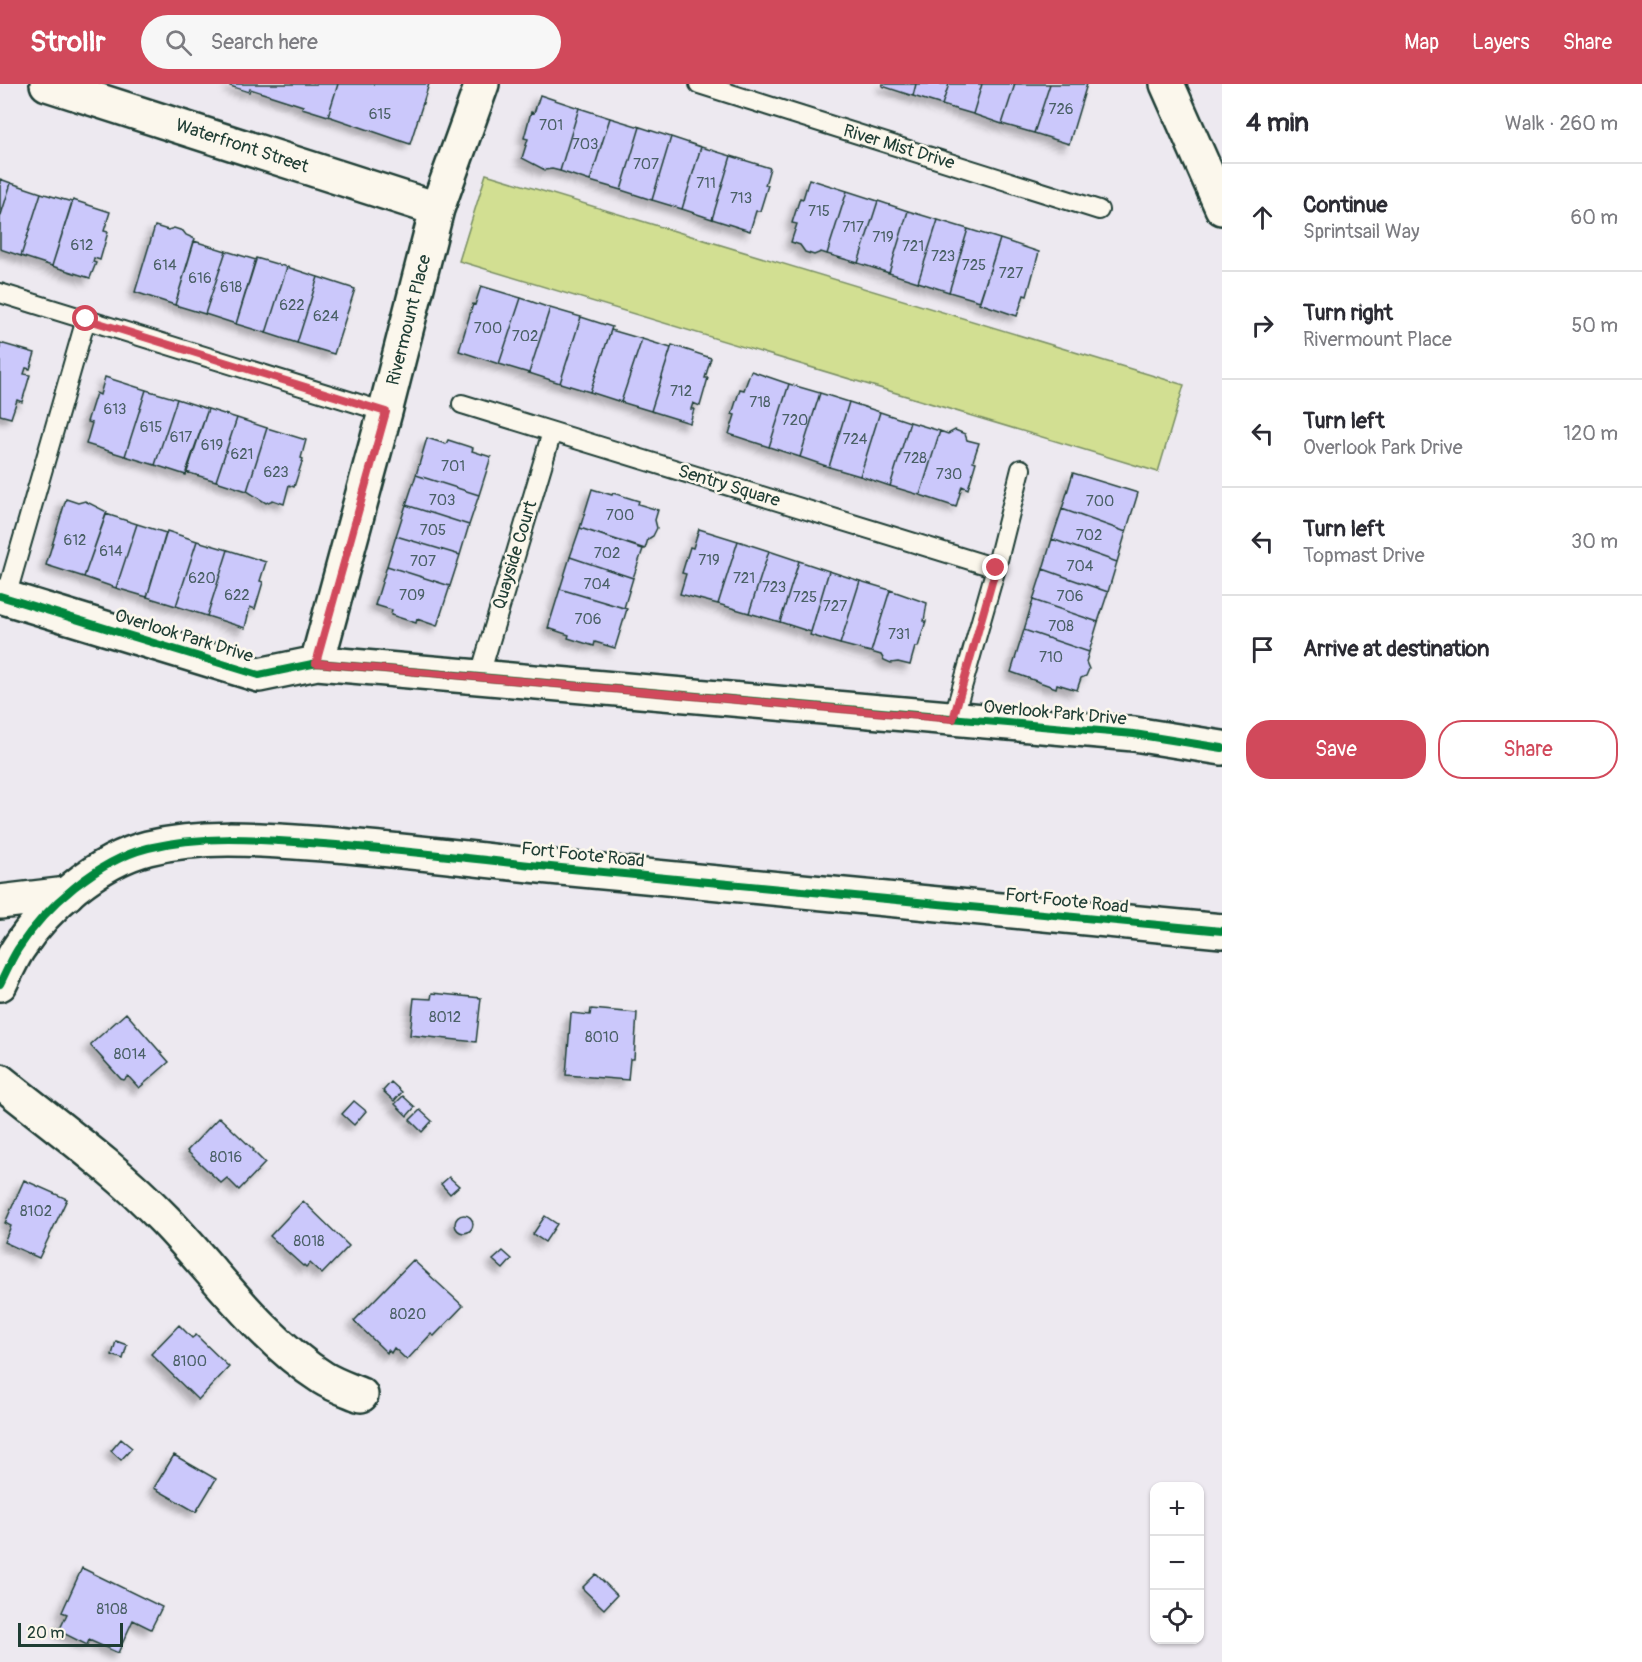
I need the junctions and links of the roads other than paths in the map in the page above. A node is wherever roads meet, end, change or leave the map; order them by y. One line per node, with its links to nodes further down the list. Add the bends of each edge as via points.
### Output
1 (47, 84): 6 (street, Waterfront Street)
2 (482, 84): 6 (street, Rivermount Place)
3 (699, 84): 7 (lane, River Mist Drive)
4 (1167, 84): 5 (street)
5 (1222, 208)
6 (437, 209): 11 (street, Rivermount Place)
7 (1099, 210)
8 (0, 293): 9 (lane)
9 (86, 319): 11 (lane); 15 (lane)
10 (462, 404): 12 (lane, Sentry Square)
11 (386, 412): 16 (street, Rivermount Place)
12 (552, 432): 14 (lane, Sentry Square); 17 (lane, Quayside Court)
13 (1021, 469): 14 (lane)
14 (996, 568): 18 (lane)
15 (3, 596): 16 (street, Overlook Park Drive, via 259,675)
16 (316, 663): 17 (street, Overlook Park Drive)
17 (478, 678): 18 (street, Overlook Park Drive)
18 (953, 719): 19 (street, Overlook Park Drive, via 1134,734)
19 (1222, 747)
20 (68, 894): 21 (street); 22 (street, Fort Foote Road, via 108,864 146,848 244,838 374,847); 23 (street, Fort Foote Road, via 35,926)
21 (0, 902)
22 (1222, 931)
23 (0, 984)
24 (0, 1081): 25 (street, via 95,1154 196,1254 277,1342 325,1379)
25 (361, 1395)

